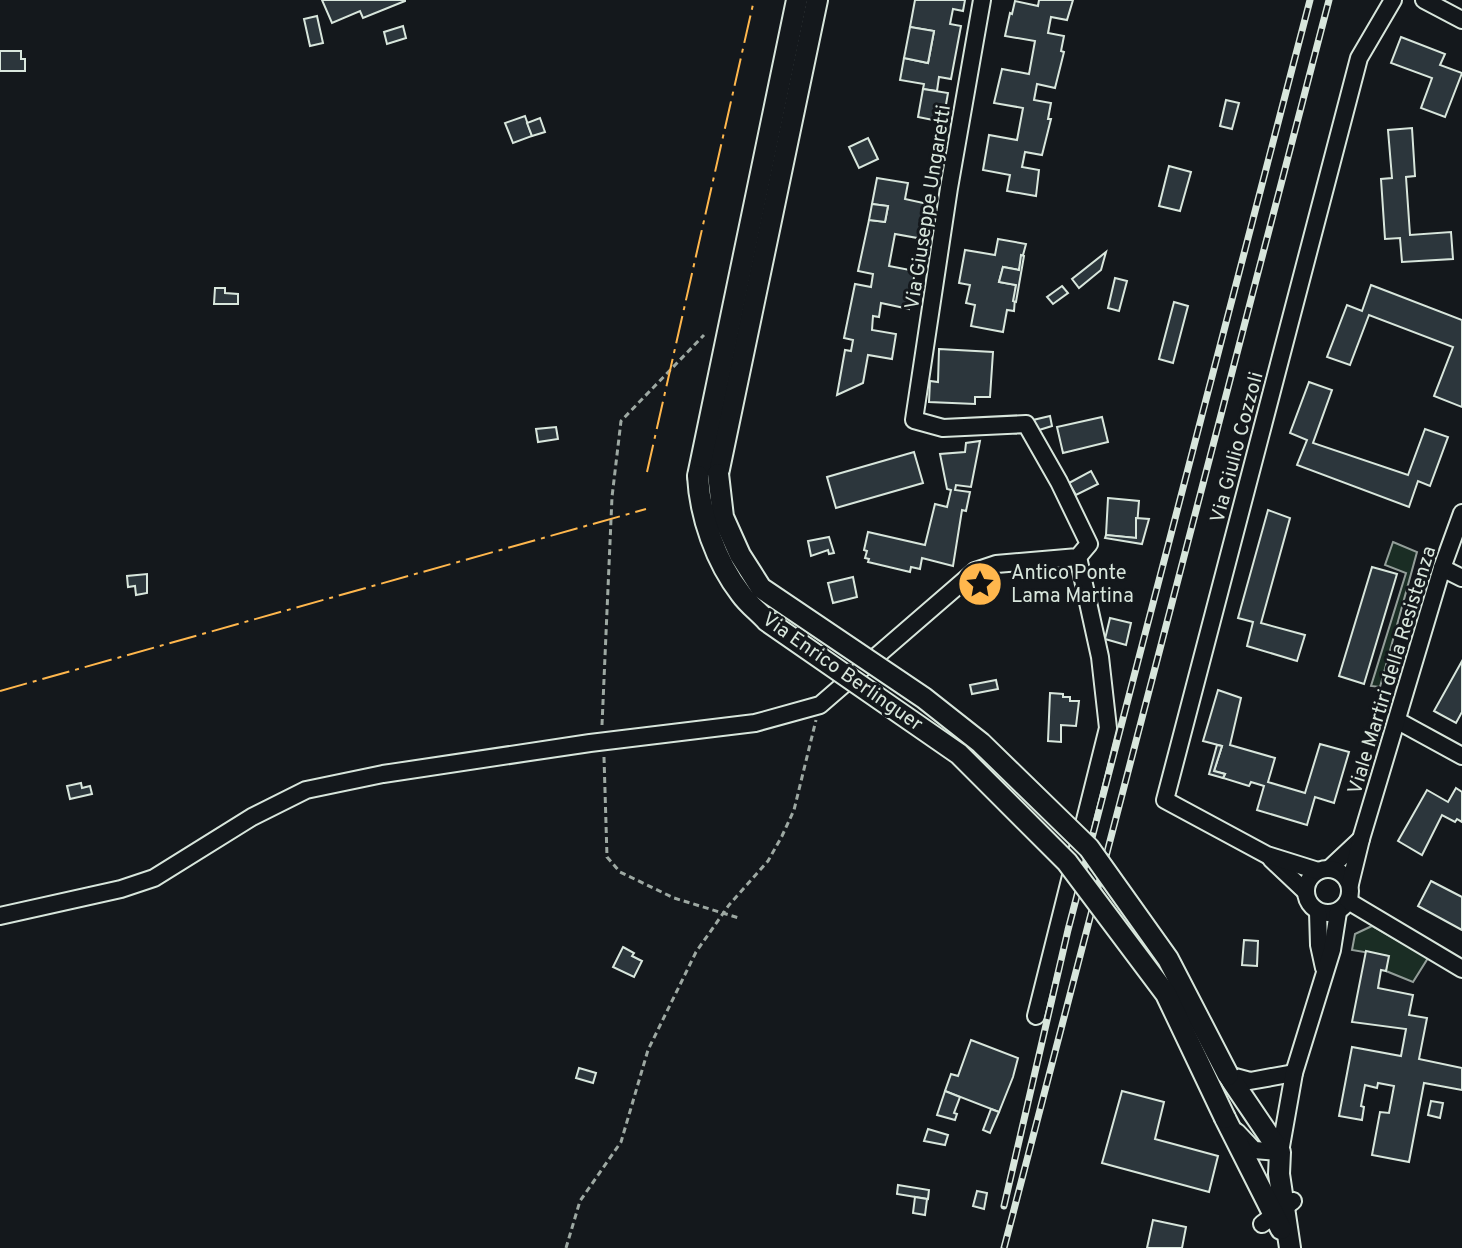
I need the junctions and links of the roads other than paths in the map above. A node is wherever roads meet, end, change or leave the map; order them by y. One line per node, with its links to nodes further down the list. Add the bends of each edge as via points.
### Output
1 (797, 0): 7 (main road, Via Enrico Berlinguer)
2 (817, 0): 7 (main road, Via Enrico Berlinguer)
3 (982, 0): 9 (street, Via Giuseppe Ungaretti, via 914,420 943,428 1026,424 1089,544)
4 (1393, 0): 15 (street, Via Giulio Cozzoli, via 1359,58 1165,800)
5 (1424, 0): 6 (street)
6 (1462, 20)
7 (708, 475): 26 (main road, Via Enrico Berlinguer, bridge, via 740,555 761,588 981,743 1089,848 1168,959); 27 (main road, Via Enrico Berlinguer, bridge, via 699,498 721,561 741,594 767,621 959,754 1067,862 1166,994)
8 (1462, 513): 10 (street, Viale Martiri della Resistenza)
9 (1078, 557): 21 (street, via 996,564 975,571 820,705 755,723 383,774 306,790 154,878); 24 (street, via 1100,657 1108,728)
10 (1442, 568): 11 (street); 12 (street, Viale Martiri della Resistenza)
11 (1462, 578)
12 (1398, 721): 13 (street); 14 (street, Viale Martiri della Resistenza)
13 (1462, 756)
14 (1361, 839): 16 (street, Viale Martiri della Resistenza); 17 (street, Viale Martiri della Resistenza)
15 (1267, 855): 16 (street, Via Giulio Cozzoli); 18 (street, Via Giulio Cozzoli)
16 (1324, 869): 17 (street, via 1342,874); 18 (street, via 1310,879)
17 (1350, 884): 19 (street)
18 (1306, 892): 20 (street)
19 (1343, 907): 20 (street); 22 (street); 23 (street)
20 (1318, 912): 22 (street)
21 (0, 916)
22 (1324, 968): 25 (street)
23 (1462, 969)
24 (1036, 1016)
25 (1294, 1073): 26 (street, via 1250,1081); 28 (street)
26 (1228, 1075): 28 (main road, Via Enrico Berlinguer)
27 (1225, 1118): 28 (street, Via Enrico Berlinguer, via 1254,1150); 29 (main road, Via Enrico Berlinguer)
28 (1280, 1152): 29 (main road)
29 (1278, 1212): 30 (main road, Via Enrico Berlinguer)
30 (1289, 1244)

